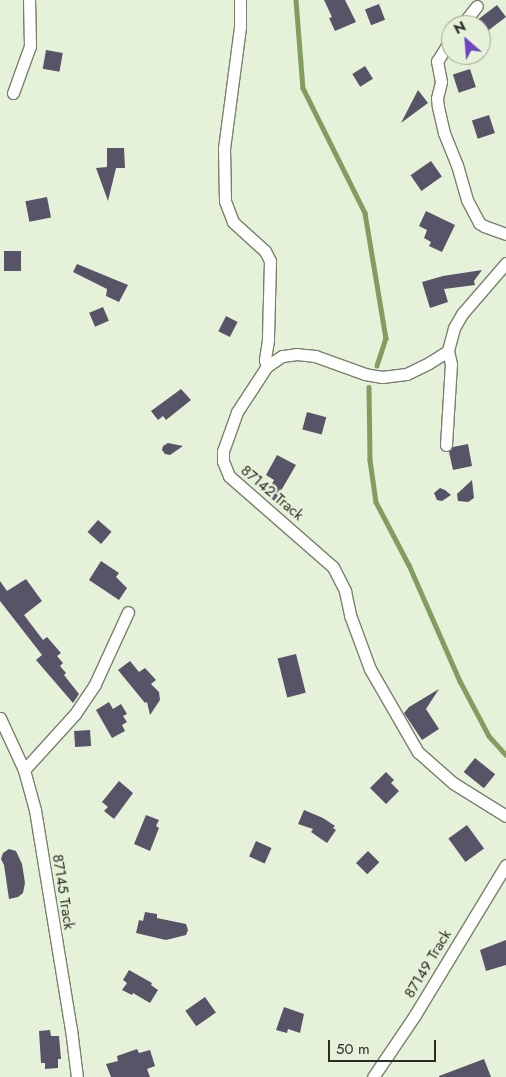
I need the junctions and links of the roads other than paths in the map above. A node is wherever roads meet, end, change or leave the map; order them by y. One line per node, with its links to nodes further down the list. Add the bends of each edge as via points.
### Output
1 (28, 0): 6 (street, via 30,46)
2 (240, 0): 10 (street, via 240,27 224,148 225,201 233,222 265,250 270,261)
3 (477, 6): 4 (street)
4 (470, 15)
5 (441, 55): 7 (street, via 437,61 441,82 438,107 467,200 479,222)
6 (14, 93)
7 (506, 234)
8 (506, 264): 9 (street, via 462,314 454,328)
9 (448, 351): 10 (street, via 406,374 392,376 364,374 315,356 297,354 282,356); 11 (street, via 451,364)
10 (267, 366): 15 (street, 87142 Track, via 237,412 223,451 229,476 333,567 346,592 350,615 370,669 418,752 453,783)
11 (446, 445)
12 (128, 612): 14 (street, via 95,684 75,714)
13 (0, 718): 14 (street, 87145 Track)
14 (24, 770): 17 (street, 87145 Track, via 35,810 72,1028)
15 (506, 816)
16 (506, 865): 18 (street, 87149 Track, via 415,1015)
17 (77, 1077)
18 (373, 1077)

